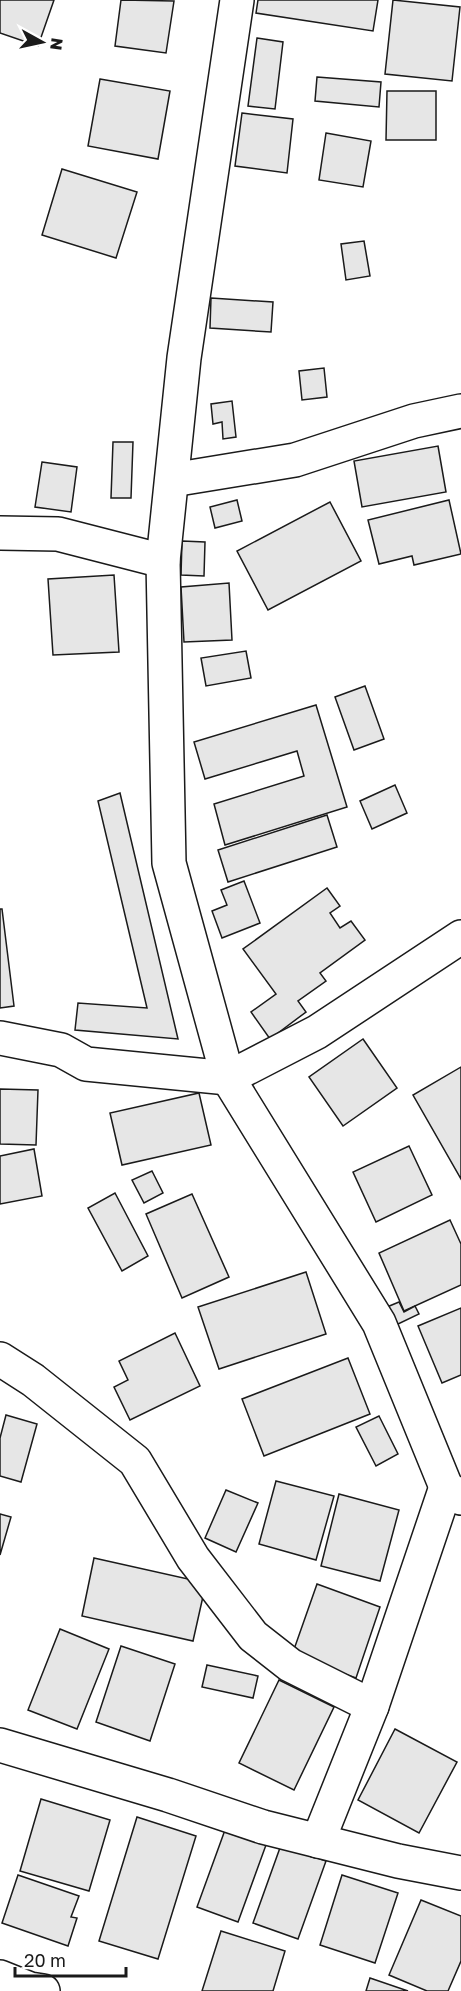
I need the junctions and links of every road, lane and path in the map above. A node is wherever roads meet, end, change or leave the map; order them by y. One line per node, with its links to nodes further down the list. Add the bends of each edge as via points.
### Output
1 (237, 0): 3 (street, via 184,358)
2 (461, 411): 3 (street, via 414,421 295,460)
3 (172, 480): 5 (street)
4 (0, 533): 5 (street, via 58,534)
5 (163, 561): 8 (street, via 169,863)
6 (461, 938): 8 (street, via 317,1032)
7 (0, 1038): 8 (street, via 61,1050 86,1064)
8 (228, 1078): 10 (street, via 379,1323)
9 (0, 1359): 11 (street, via 33,1380 135,1461 193,1558 253,1636 290,1665)
10 (453, 1492): 11 (street)
11 (372, 1706): 13 (street)
12 (0, 1745): 13 (street)
13 (318, 1841): 14 (street)
14 (461, 1873)
15 (0, 1977): 16 (street)
16 (43, 1991)

